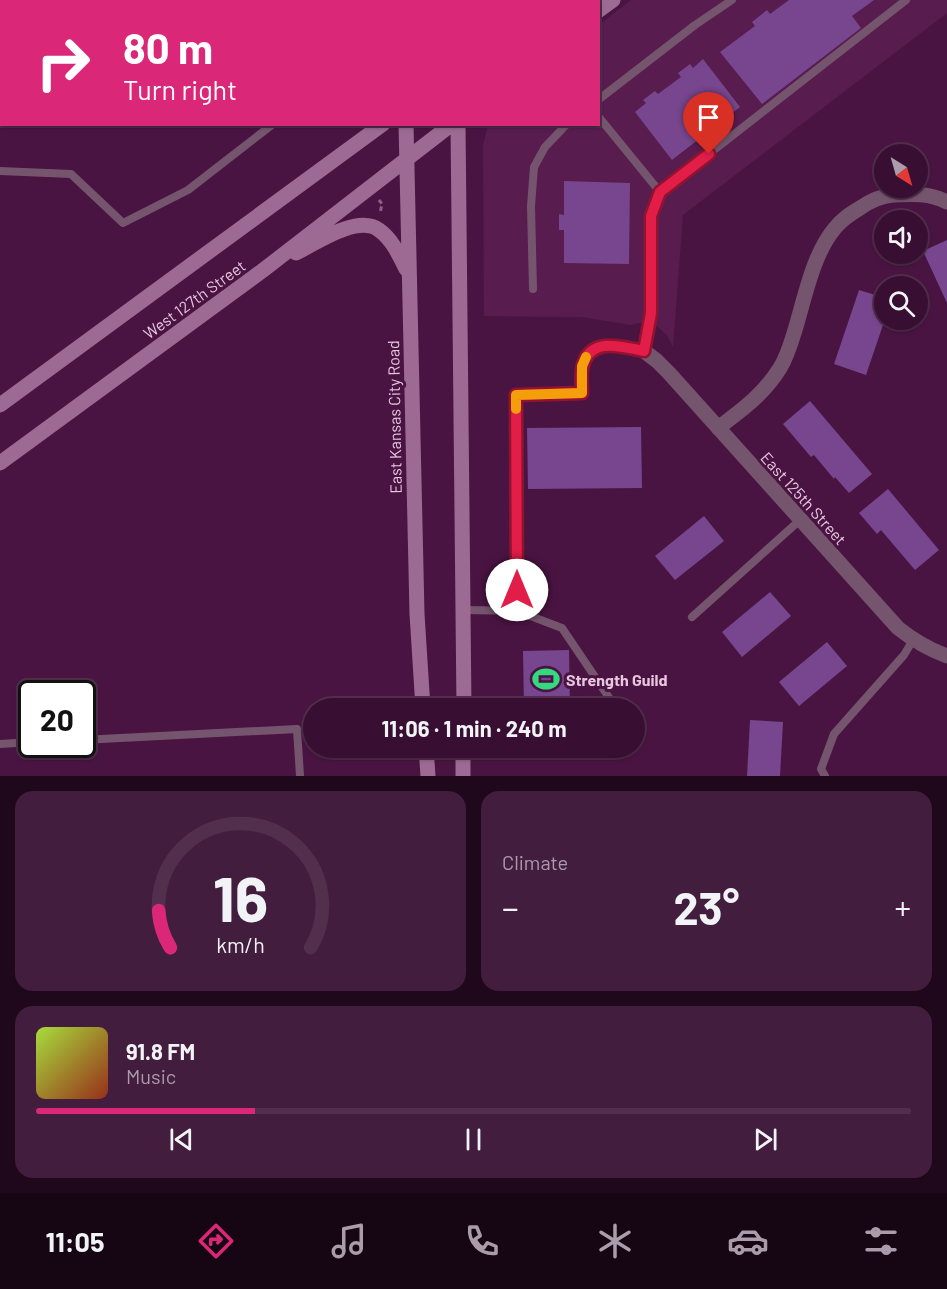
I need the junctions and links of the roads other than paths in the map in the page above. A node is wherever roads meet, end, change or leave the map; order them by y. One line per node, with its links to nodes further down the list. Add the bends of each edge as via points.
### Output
1 (613, 0): 4 (main road)
2 (732, 0): 5 (lane)
3 (906, 0): 15 (lane)
4 (600, 10)
5 (600, 98)
6 (600, 118): 15 (lane)
7 (270, 126): 14 (lane, via 188,190 123,223 71,174)
8 (380, 126): 21 (main road, West 127th Street)
9 (406, 126): 13 (main road, East Kansas City Road)
10 (450, 126): 13 (main road, West 127th Street)
11 (458, 126): 25 (main road)
12 (565, 126): 19 (lane, via 545,147 534,167)
13 (407, 160): 17 (main road, West 127th Street); 18 (main road, East Kansas City Road)
14 (0, 171)
15 (660, 192): 20 (lane, via 651,216 651,313)
16 (947, 202): 22 (street, via 917,193 887,196 846,216 826,240 781,367 764,391)
17 (262, 272): 18 (main road, via 357,225 380,231); 23 (main road, West 127th Street)
18 (408, 272): 30 (main road, East Kansas City Road)
19 (533, 289)
20 (644, 351): 22 (street, East 125th Street); 26 (lane, via 606,345 594,348 582,366 582,393 516,395)
21 (0, 405)
22 (718, 428): 24 (street, East 125th Street)
23 (0, 463)
24 (800, 520): 27 (lane); 28 (street, East 125th Street)
25 (463, 610): 26 (lane); 31 (main road)
26 (517, 611): 32 (lane, via 562,628)
27 (692, 617)
28 (913, 640): 29 (street, East 125th Street); 41 (lane, via 834,734 821,769)
29 (947, 656)
30 (422, 698)
31 (464, 698)
32 (609, 698)
33 (96, 739): 38 (lane, via 297,729)
34 (18, 743): 35 (lane)
35 (0, 744)
36 (427, 758): 39 (main road)
37 (463, 758): 40 (main road)
38 (300, 776)
39 (428, 776)
40 (463, 776)
41 (825, 776)

